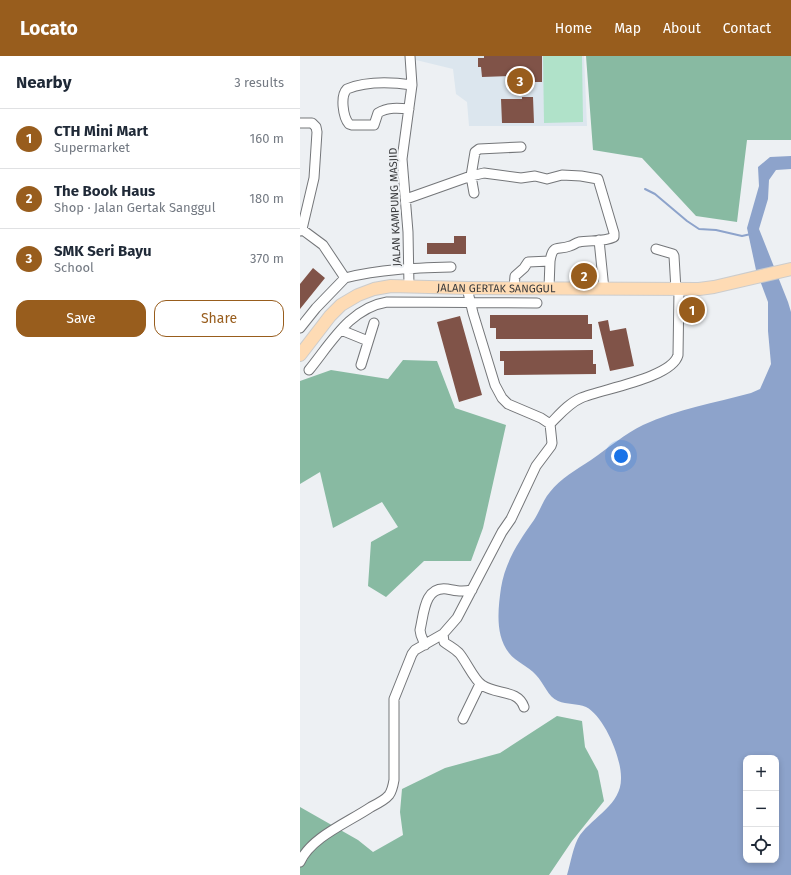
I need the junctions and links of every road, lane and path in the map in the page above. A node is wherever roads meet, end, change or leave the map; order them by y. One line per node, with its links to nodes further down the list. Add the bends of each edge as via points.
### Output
1 (410, 56): 2 (street, JALAN KAMPUNG MASJID)
2 (412, 85): 3 (street, JALAN KAMPUNG MASJID); 3 (street, via 362,85 347,88 344,94 345,117 352,125 374,125 378,113 398,108)
3 (409, 109): 8 (street, JALAN KAMPUNG MASJID, via 402,159)
4 (300, 123): 9 (street, via 312,123 317,132 314,178)
5 (521, 147): 6 (street, via 476,150)
6 (471, 176): 7 (street); 8 (street); 10 (street, via 484,173 522,178 535,176 548,179 562,175 598,179 614,233 612,238)
7 (474, 193)
8 (406, 199): 14 (street, JALAN KAMPUNG MASJID)
9 (301, 229): 16 (street, via 323,245)
10 (599, 240): 12 (street, via 577,242 571,246 557,248 552,252); 21 (street)
11 (656, 249): 22 (street, via 673,254)
12 (550, 261): 19 (street, via 528,262 515,276); 20 (street)
13 (451, 267): 14 (street)
14 (409, 268): 16 (street, via 364,273); 17 (street, JALAN KAMPUNG MASJID)
15 (791, 269): 22 (main road, JALAN GERTAK SANGGUL, via 714,287)
16 (345, 278): 26 (street)
17 (409, 286): 18 (main road, JALAN GERTAK SANGGUL); 29 (main road, JALAN GERTAK SANGGUL, via 374,289 341,305)
18 (467, 288): 19 (main road, JALAN GERTAK SANGGUL); 23 (street)
19 (514, 288): 20 (main road, JALAN GERTAK SANGGUL)
20 (549, 288): 21 (main road, JALAN GERTAK SANGGUL)
21 (604, 289): 22 (main road, JALAN GERTAK SANGGUL)
22 (678, 290): 32 (street, via 678,355 675,362 645,379 580,398)
23 (470, 302): 24 (street); 27 (street, via 375,304 362,310); 32 (street, via 495,386 502,398 508,404 538,416)
24 (537, 303)
25 (374, 323): 28 (street)
26 (300, 328)
27 (341, 330): 28 (street); 31 (street)
28 (368, 341): 30 (street)
29 (300, 355)
30 (361, 365)
31 (309, 370)
32 (550, 424): 33 (street, via 551,446 536,466 515,513 502,532)
33 (472, 590): 34 (street, via 457,618); 35 (street, via 459,592 437,589 431,593 420,630)
34 (443, 634): 35 (street); 36 (street, via 444,642 458,652)
35 (425, 644): 39 (street, via 412,654 394,699 392,789 385,799 313,844)
36 (480, 684): 37 (street, via 515,696); 38 (street)
37 (524, 707)
38 (463, 719)
39 (300, 862)

